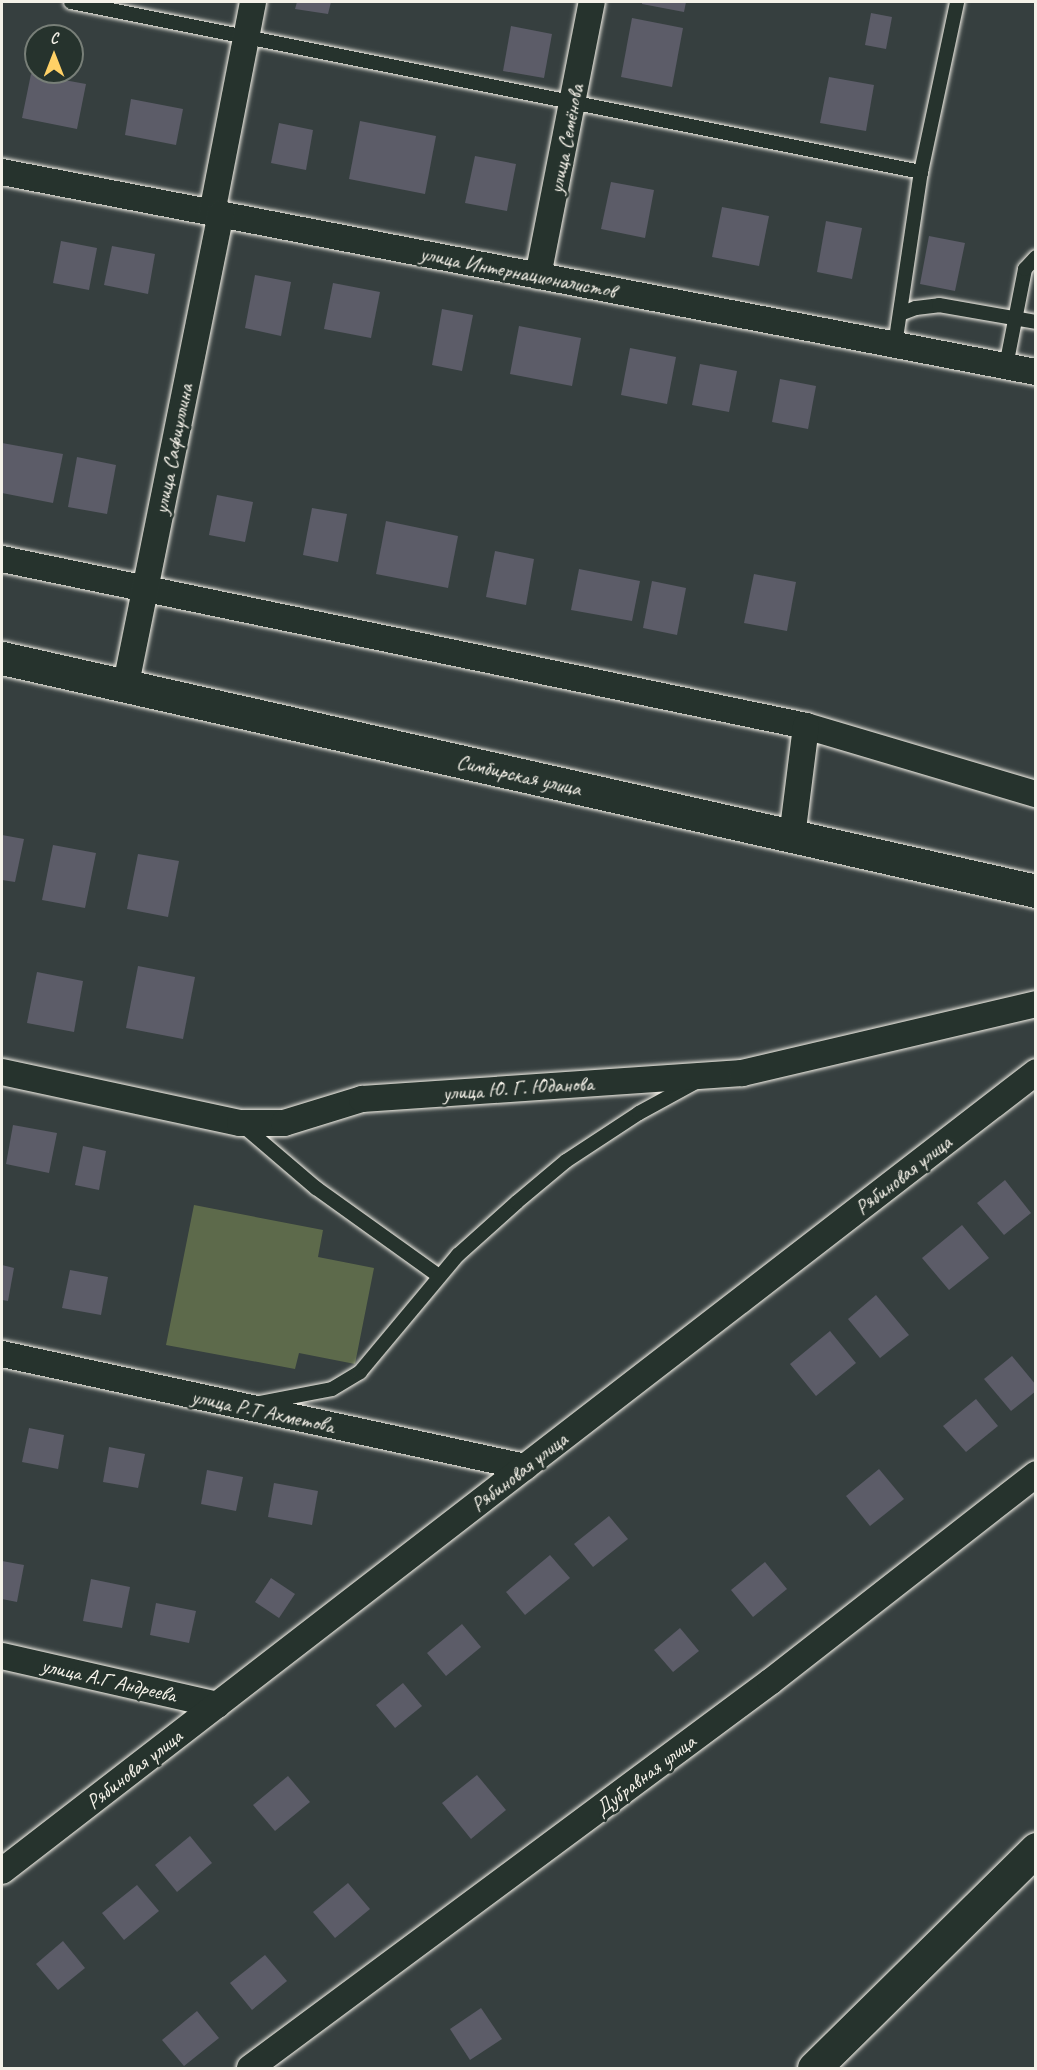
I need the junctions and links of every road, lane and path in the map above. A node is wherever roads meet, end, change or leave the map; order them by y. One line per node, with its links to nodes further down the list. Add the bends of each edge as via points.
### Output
1 (71, 2): 5 (lane)
2 (253, 2): 5 (street, улица Сафиуллина)
3 (592, 2): 6 (street, улица Семёнова)
4 (957, 2): 8 (lane)
5 (246, 36): 6 (lane); 9 (street, улица Сафиуллина)
6 (573, 101): 8 (lane); 11 (street, улица Семёнова)
7 (2, 172): 9 (street, улица Интернационалистов)
8 (921, 172): 12 (lane)
9 (217, 214): 11 (street, улица Интернационалистов); 19 (street, улица Сафиуллина)
10 (1035, 257): 13 (lane, via 1025,269)
11 (538, 276): 15 (street, улица Интернационалистов)
12 (900, 314): 13 (lane, via 939,305); 15 (lane)
13 (1015, 318): 14 (lane); 16 (lane)
14 (1035, 322)
15 (895, 345): 16 (street, улица Интернационалистов)
16 (1006, 366): 17 (street, улица Интернационалистов)
17 (1035, 372)
18 (2, 559): 19 (street)
19 (145, 589): 21 (street, улица Сафиуллина); 22 (street)
20 (2, 658): 21 (main road, Симбирская улица)
21 (126, 684): 24 (main road, Симбирская улица)
22 (806, 726): 23 (street); 24 (street)
23 (1035, 794)
24 (792, 837): 25 (main road, Симбирская улица)
25 (1035, 891)
26 (1035, 1004): 29 (street, улица Ю. Г. Юданова, via 742,1073)
27 (2, 1072): 30 (street, улица Ю. Г. Юданова)
28 (1035, 1072): 34 (street, Рябиновая улица)
29 (710, 1075): 30 (street, улица Ю. Г. Юданова, via 362,1099 284,1123); 31 (lane, via 639,1113 566,1161)
30 (240, 1123): 31 (lane, via 324,1195)
31 (439, 1276): 33 (lane, via 360,1372 332,1389)
32 (2, 1354): 33 (street, улица Р.Т Ахметова)
33 (243, 1406): 34 (street, улица Р.Т Ахметова)
34 (525, 1467): 37 (street, Рябиновая улица)
35 (1035, 1474): 40 (street, Дубравная улица, via 770,1682)
36 (2, 1656): 37 (street, улица А.Г Андреева)
37 (217, 1705): 39 (street, Рябиновая улица)
38 (1035, 1849): 41 (main road)
39 (2, 1871)
40 (250, 2068)
41 (814, 2068)

